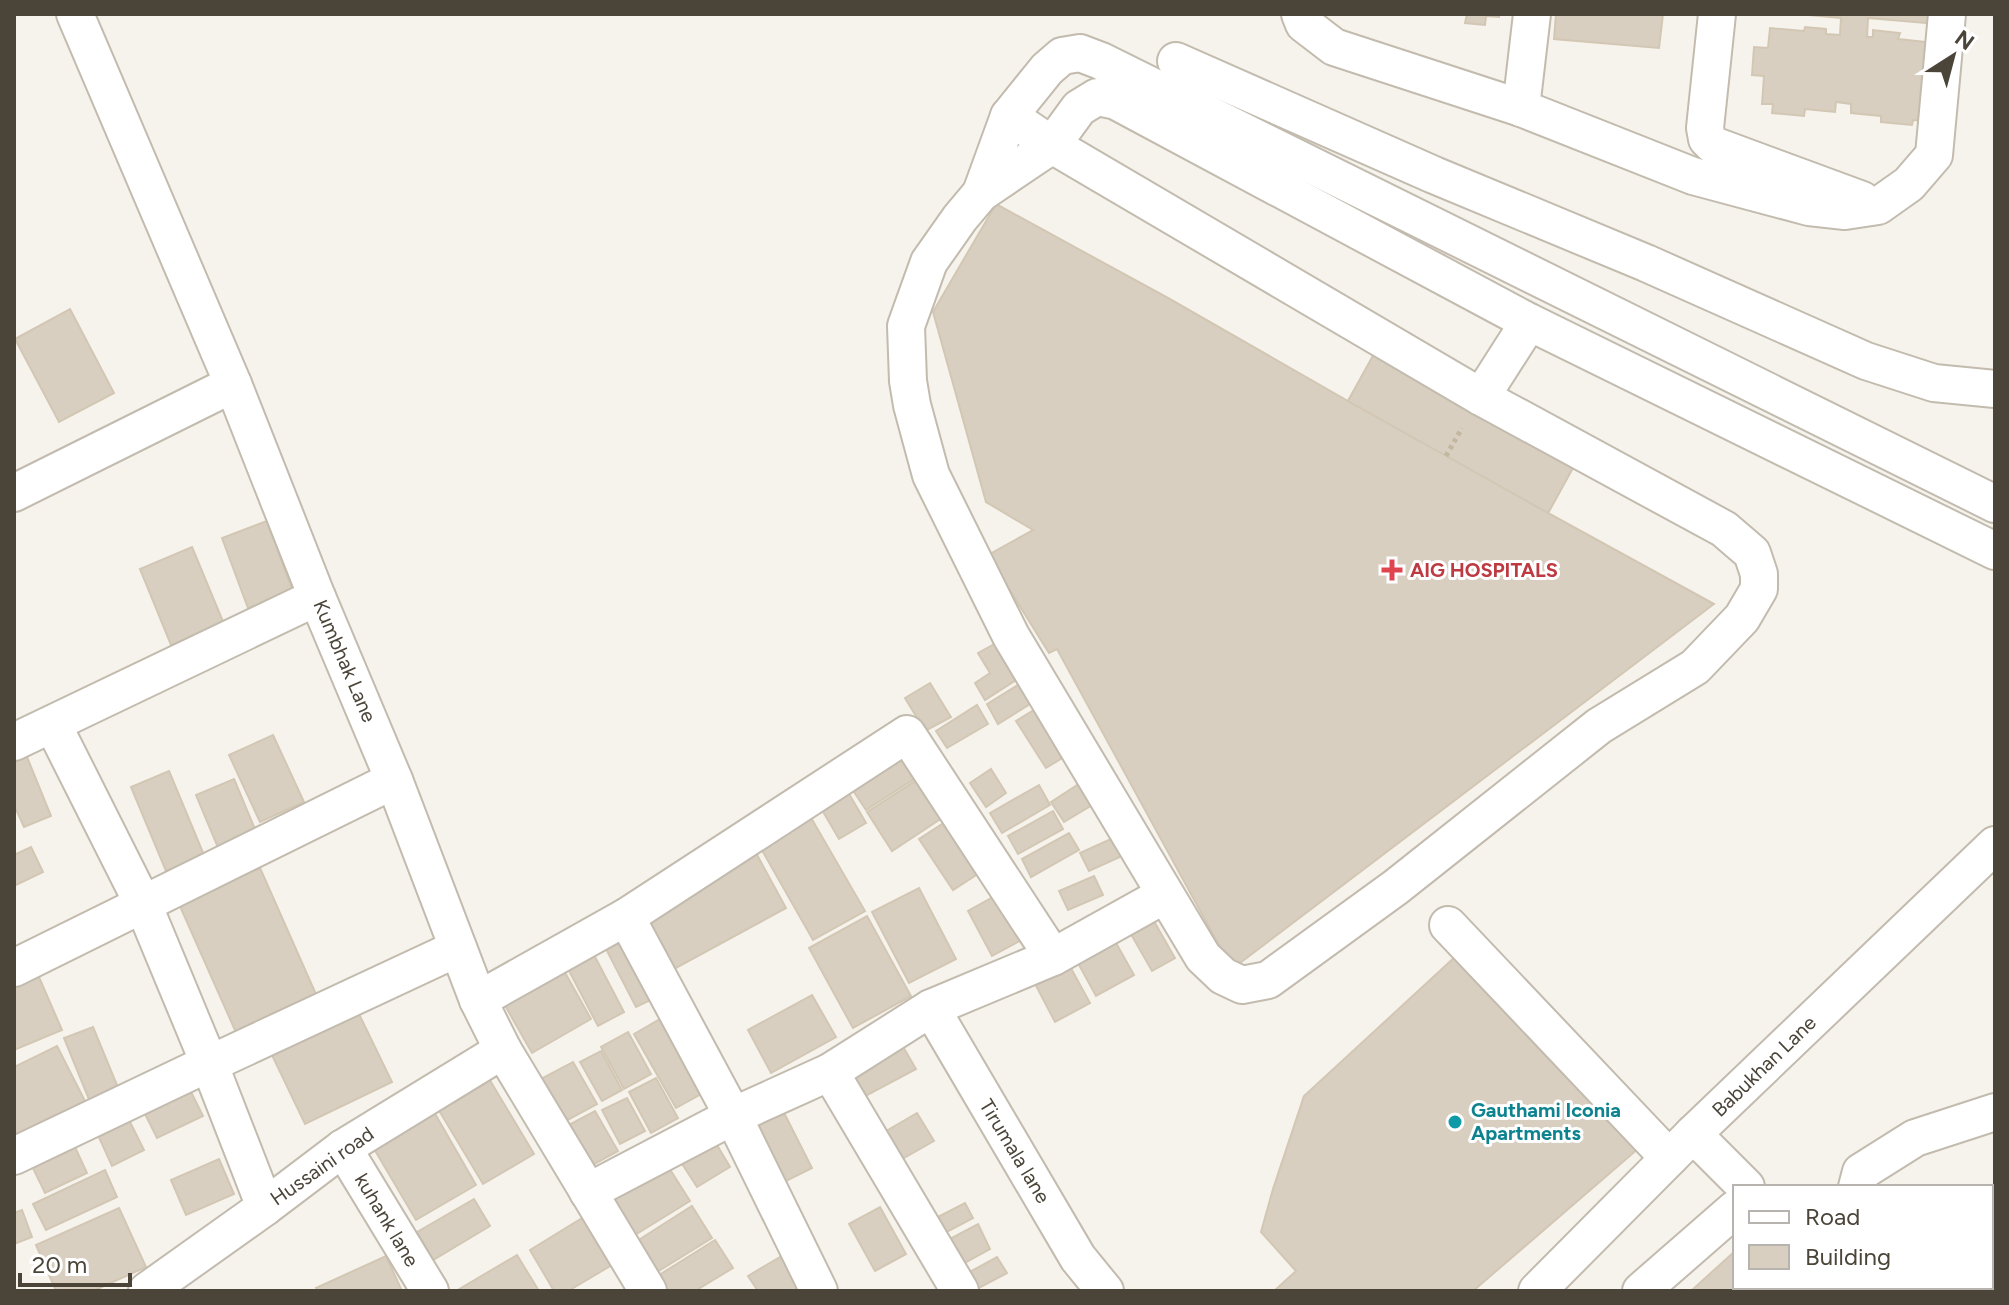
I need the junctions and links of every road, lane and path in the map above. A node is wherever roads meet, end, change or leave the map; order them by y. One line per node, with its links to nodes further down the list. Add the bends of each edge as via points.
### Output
1 (75, 14): 15 (street, Kumbhak Lane)
2 (1300, 14): 7 (street, via 1304,24 1334,47)
3 (1532, 14): 7 (street)
4 (1717, 14): 12 (street, via 1707,139)
5 (1947, 14): 12 (street, via 1934,155 1909,184)
6 (1176, 61): 16 (street, via 1866,361 1934,383)
7 (1521, 108): 12 (street, via 1707,180 1809,207 1845,211)
8 (1009, 116): 9 (street); 10 (street, via 1047,69 1062,56 1080,53); 11 (street)
9 (1052, 145): 11 (street); 13 (street, via 1079,108 1097,97 1116,101); 17 (street)
10 (1360, 189): 13 (street); 19 (street)
11 (981, 193): 17 (street, via 929,262 906,326 912,405 931,475 1011,636 1203,957 1242,985 1268,980 1287,968 1599,726 1695,667 1742,618 1759,589 1752,553 1724,529)
12 (1878, 206)
13 (1342, 221): 14 (street)
14 (1529, 322): 17 (street); 20 (street)
15 (233, 384): 18 (street); 21 (street, Kumbhak Lane)
16 (1995, 389)
17 (1481, 397)
18 (14, 493)
19 (1995, 504)
20 (1995, 551)
21 (317, 597): 22 (street); 24 (street, Kumbhak Lane)
22 (53, 725): 23 (street); 27 (street)
23 (14, 742)
24 (394, 780): 27 (street); 30 (street, Kumbhak Lane)
25 (1995, 845): 40 (street, Babukhan Lane)
26 (1150, 903): 31 (street)
27 (143, 904): 32 (street); 36 (street)
28 (626, 917): 31 (street, via 907,734); 33 (street); 39 (street)
29 (1448, 925): 40 (street)
30 (458, 948): 33 (street, Kumbhak Lane); 36 (street)
31 (1053, 957): 34 (street)
32 (14, 968)
33 (478, 1000): 35 (street, Kumbhak Lane)
34 (931, 1008): 37 (street); 55 (street, Tirumala lane, via 1078,1258)
35 (503, 1050): 41 (street, Hussaini road); 45 (street, Kumbhak Lane)
36 (224, 1057): 42 (street); 46 (street)
37 (830, 1072): 39 (street); 54 (street)
38 (1995, 1112): 44 (street, via 1915,1138 1861,1172)
39 (733, 1116): 45 (street); 53 (street)
40 (1681, 1146): 43 (street); 49 (street, Babukhan Lane)
41 (343, 1148): 46 (street, Hussaini road); 51 (street, kuhank lane)
42 (14, 1156)
43 (1743, 1185)
44 (1858, 1185)
45 (588, 1192): 52 (street, Kumbhak Lane)
46 (265, 1207): 48 (street, Hussaini road)
47 (1733, 1211): 56 (street)
48 (188, 1278): 50 (street, Hussaini road)
49 (1548, 1287)
50 (147, 1291)
51 (430, 1291)
52 (648, 1291)
53 (819, 1291)
54 (960, 1291)
55 (1105, 1291)
56 (1641, 1291)

